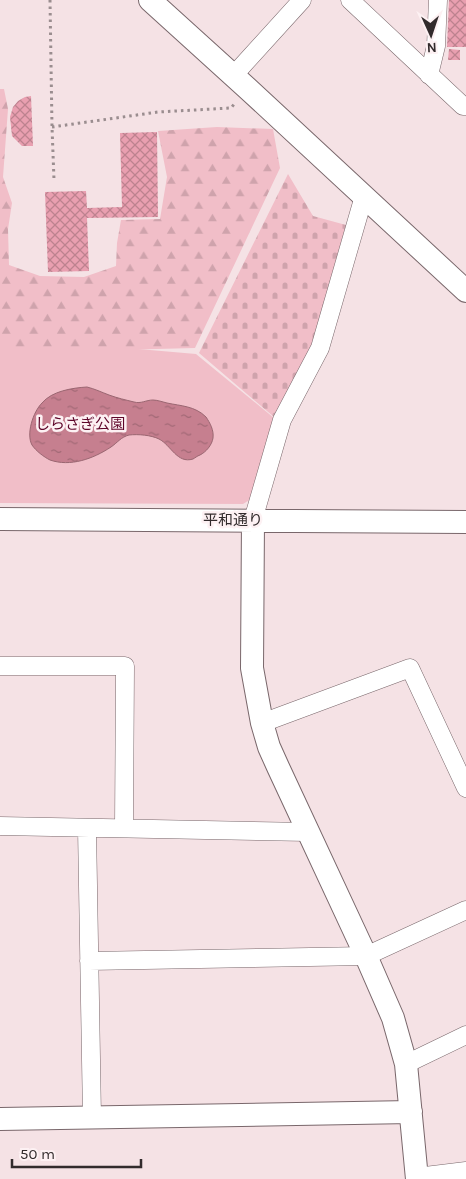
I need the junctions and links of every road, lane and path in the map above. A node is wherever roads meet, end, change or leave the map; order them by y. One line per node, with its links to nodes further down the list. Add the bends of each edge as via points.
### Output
1 (50, 0): 10 (path)
2 (150, 0): 7 (street)
3 (302, 0): 7 (street)
4 (350, 0): 6 (street)
5 (438, 0): 6 (street, via 436,46)
6 (429, 75): 9 (street)
7 (233, 76): 12 (street)
8 (239, 98): 10 (path, via 231,108 158,112)
9 (466, 106)
10 (52, 127): 11 (path)
11 (54, 180)
12 (364, 196): 13 (street); 15 (street, via 320,348 282,420)
13 (466, 291)
14 (0, 519): 15 (street, 平和通り)
15 (254, 520): 16 (street, 平和通り); 18 (street, via 252,668)
16 (466, 522)
17 (0, 666): 22 (street, via 124,666)
18 (262, 724): 19 (street, via 410,668); 23 (street, via 269,747)
19 (466, 788)
20 (0, 826): 21 (street)
21 (86, 828): 22 (street); 26 (street)
22 (124, 828): 23 (street)
23 (308, 832): 25 (street)
24 (466, 910): 25 (street)
25 (366, 956): 26 (street); 28 (street, via 393,1018)
26 (89, 960): 30 (street)
27 (466, 1035): 28 (street)
28 (406, 1064): 29 (street)
29 (411, 1112): 30 (street); 33 (street)
30 (92, 1117): 31 (street)
31 (0, 1119)
32 (466, 1170): 33 (street)
33 (417, 1178)

